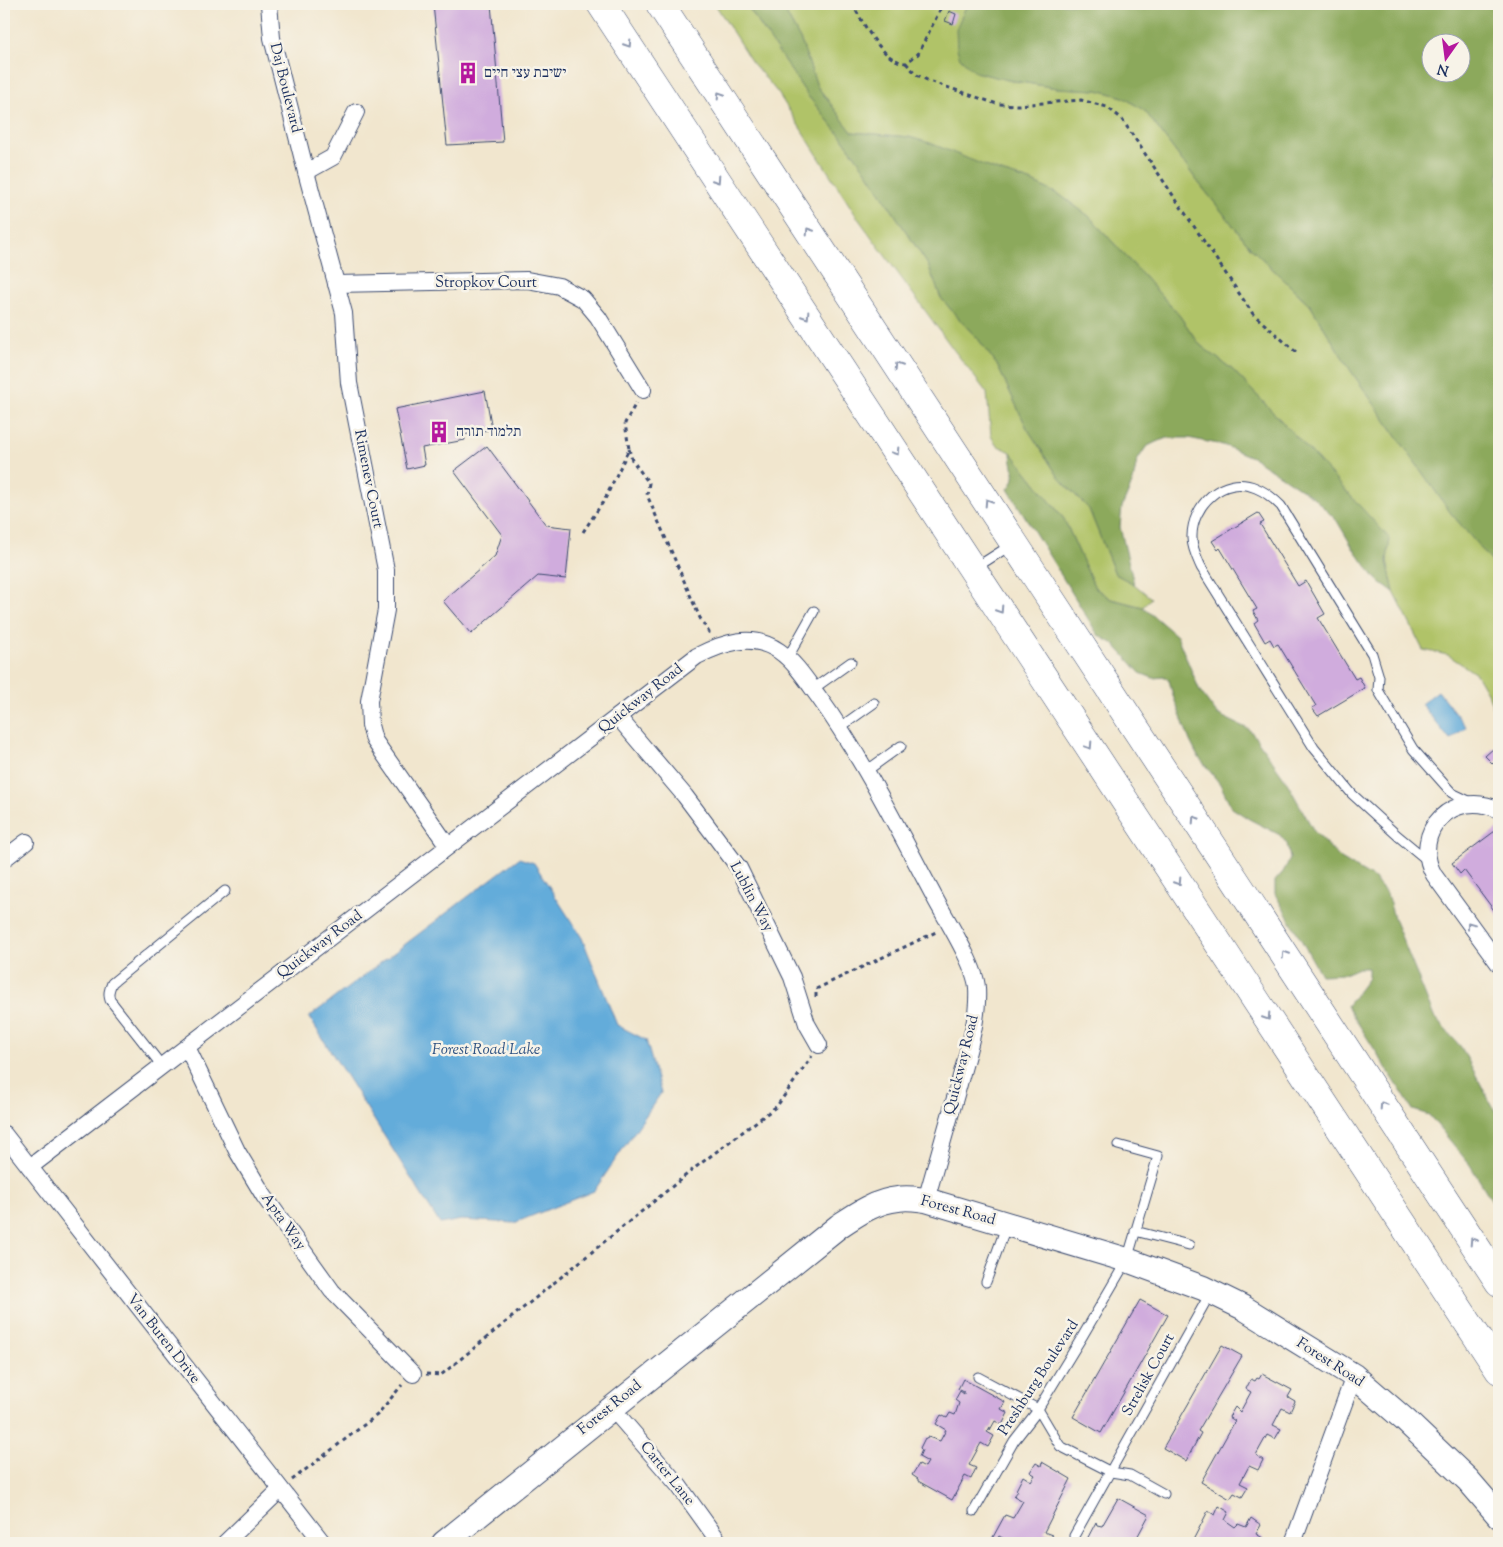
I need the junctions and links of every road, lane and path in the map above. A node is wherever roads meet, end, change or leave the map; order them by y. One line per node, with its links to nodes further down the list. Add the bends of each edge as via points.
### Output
1 (269, 4): 8 (street, Daj Boulevard, via 272,38)
2 (601, 4): 15 (highway, one-way to 15)
3 (660, 4): 14 (highway, one-way to 3)
4 (852, 4): 6 (path, via 881,48 893,60)
5 (943, 4): 6 (path, via 918,54)
6 (906, 63): 10 (path, via 916,75 929,81 997,104 1082,100 1107,107 1121,118 1253,314)
7 (356, 112): 8 (street, via 333,157)
8 (306, 172): 9 (street, Rimenev Court)
9 (336, 284): 11 (street, Stropkov Court, via 527,280 559,286 583,299 598,317); 29 (street, Rimenev Court, via 344,313 349,383 386,570 386,610 368,701 370,725 374,740)
10 (1296, 352)
11 (642, 390): 12 (path, via 626,423)
12 (629, 449): 13 (path, via 605,499); 17 (path, via 632,460 649,483 647,495 700,618)
13 (583, 532)
14 (1014, 543): 15 (lane); 48 (highway, one-way to 14)
15 (973, 569): 50 (highway, one-way to 50)
16 (814, 611): 18 (lane)
17 (718, 646): 18 (street, Quickway Road, via 741,640 761,642); 22 (street, Quickway Road, via 697,656)
18 (787, 659): 20 (street, Quickway Road)
19 (851, 662): 20 (lane)
20 (813, 689): 23 (street, Quickway Road)
21 (874, 703): 23 (lane)
22 (618, 717): 29 (street, Quickway Road); 36 (street, Lublin Way, via 685,796 738,868 792,977 807,1024)
23 (839, 728): 25 (street, Quickway Road)
24 (901, 746): 25 (lane)
25 (865, 772): 33 (street, Quickway Road)
26 (1474, 803): 27 (street); 31 (street, via 1456,807 1440,819 1430,836); 31 (lane, via 1452,793 1413,750 1378,690 1379,677 1372,654 1280,506 1269,494 1255,487 1239,485 1222,488 1209,498 1198,510 1193,526 1193,546 1201,567 1314,748 1352,794)
27 (1499, 810)
28 (26, 842): 30 (street)
29 (448, 846): 37 (street, Quickway Road)
30 (4, 858)
31 (1428, 860): 34 (street, one-way to 31, via 1434,875)
32 (224, 890): 38 (lane, via 112,983 109,990 110,1000)
33 (949, 925): 35 (path, via 816,988); 42 (street, Quickway Road, via 977,985 977,1005 971,1041)
34 (1499, 964)
35 (816, 998)
36 (820, 1045): 51 (path, via 777,1106 696,1167 441,1375)
37 (187, 1047): 38 (street, Quickway Road); 51 (street, Apta Way, via 237,1151 264,1196 332,1291)
38 (162, 1066): 41 (street, Quickway Road)
39 (4, 1134): 41 (street, Van Buren Drive)
40 (1118, 1145): 44 (lane, Preshburg Boulevard, via 1158,1156)
41 (30, 1167): 57 (street, Van Buren Drive)
42 (926, 1200): 43 (street, Forest Road); 54 (street, Forest Road, via 899,1198 884,1202 839,1226)
43 (1007, 1224): 46 (street, Forest Road); 47 (lane)
44 (1136, 1231): 45 (lane); 46 (lane, Preshburg Boulevard)
45 (1189, 1246)
46 (1127, 1260): 49 (street, Forest Road); 55 (lane, Preshburg Boulevard)
47 (986, 1282)
48 (1499, 1282)
49 (1212, 1292): 52 (street, Forest Road, via 1244,1308); 56 (lane, Strelisk Court)
50 (1499, 1370)
51 (413, 1374): 57 (path, via 377,1415)
52 (1354, 1376): 60 (street, Forest Road, via 1468,1480); 66 (street)
53 (978, 1377): 55 (lane)
54 (611, 1407): 62 (street, Carter Lane, via 679,1486); 65 (street, Forest Road)
55 (1038, 1409): 56 (lane, via 1060,1446); 59 (lane, Preshburg Boulevard, via 1014,1441)
56 (1111, 1472): 58 (lane, via 1130,1475); 61 (lane, Strelisk Court)
57 (280, 1490): 63 (street); 64 (street, Van Buren Drive)
58 (1164, 1494)
59 (974, 1511)
60 (1499, 1516)
61 (1074, 1536)
62 (717, 1542)
63 (225, 1543)
64 (323, 1543)
65 (444, 1543)
66 (1293, 1543)

